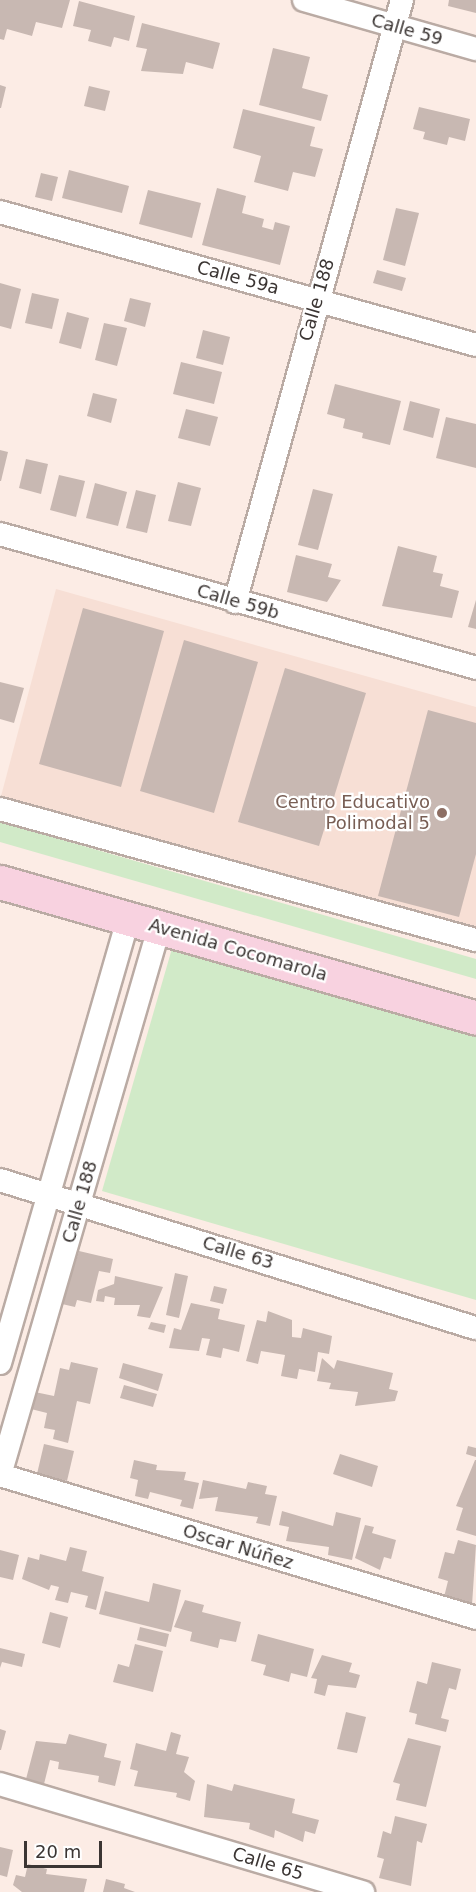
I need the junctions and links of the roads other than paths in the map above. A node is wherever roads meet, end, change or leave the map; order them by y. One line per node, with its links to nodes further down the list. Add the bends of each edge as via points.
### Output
1 (304, 0): 3 (street, Calle 59)
2 (402, 0): 3 (street, Calle 188)
3 (394, 26): 4 (street, Calle 59); 6 (street, Calle 188)
4 (476, 49)
5 (0, 212): 6 (street, Calle 59a)
6 (317, 299): 7 (street, Calle 59a); 9 (street, Calle 188)
7 (476, 345)
8 (0, 534): 9 (street, Calle 59b)
9 (235, 602): 10 (street, Calle 59b)
10 (476, 668)
11 (0, 809): 14 (street)
12 (0, 882): 13 (main road, Avenida Cocomarola)
13 (143, 923): 15 (main road, Avenida Cocomarola); 17 (street, Calle 188); 18 (street, Calle 188)
14 (476, 940)
15 (476, 1018)
16 (0, 1180): 17 (street, Calle 63)
17 (48, 1194): 18 (street, Calle 63); 20 (street, Calle 188)
18 (80, 1204): 19 (street, Calle 63); 21 (street, Calle 188)
19 (476, 1328)
20 (0, 1362)
21 (0, 1475): 22 (street, Oscar Núñez)
22 (476, 1618)
23 (0, 1784): 24 (street, Calle 65)
24 (363, 1892)

